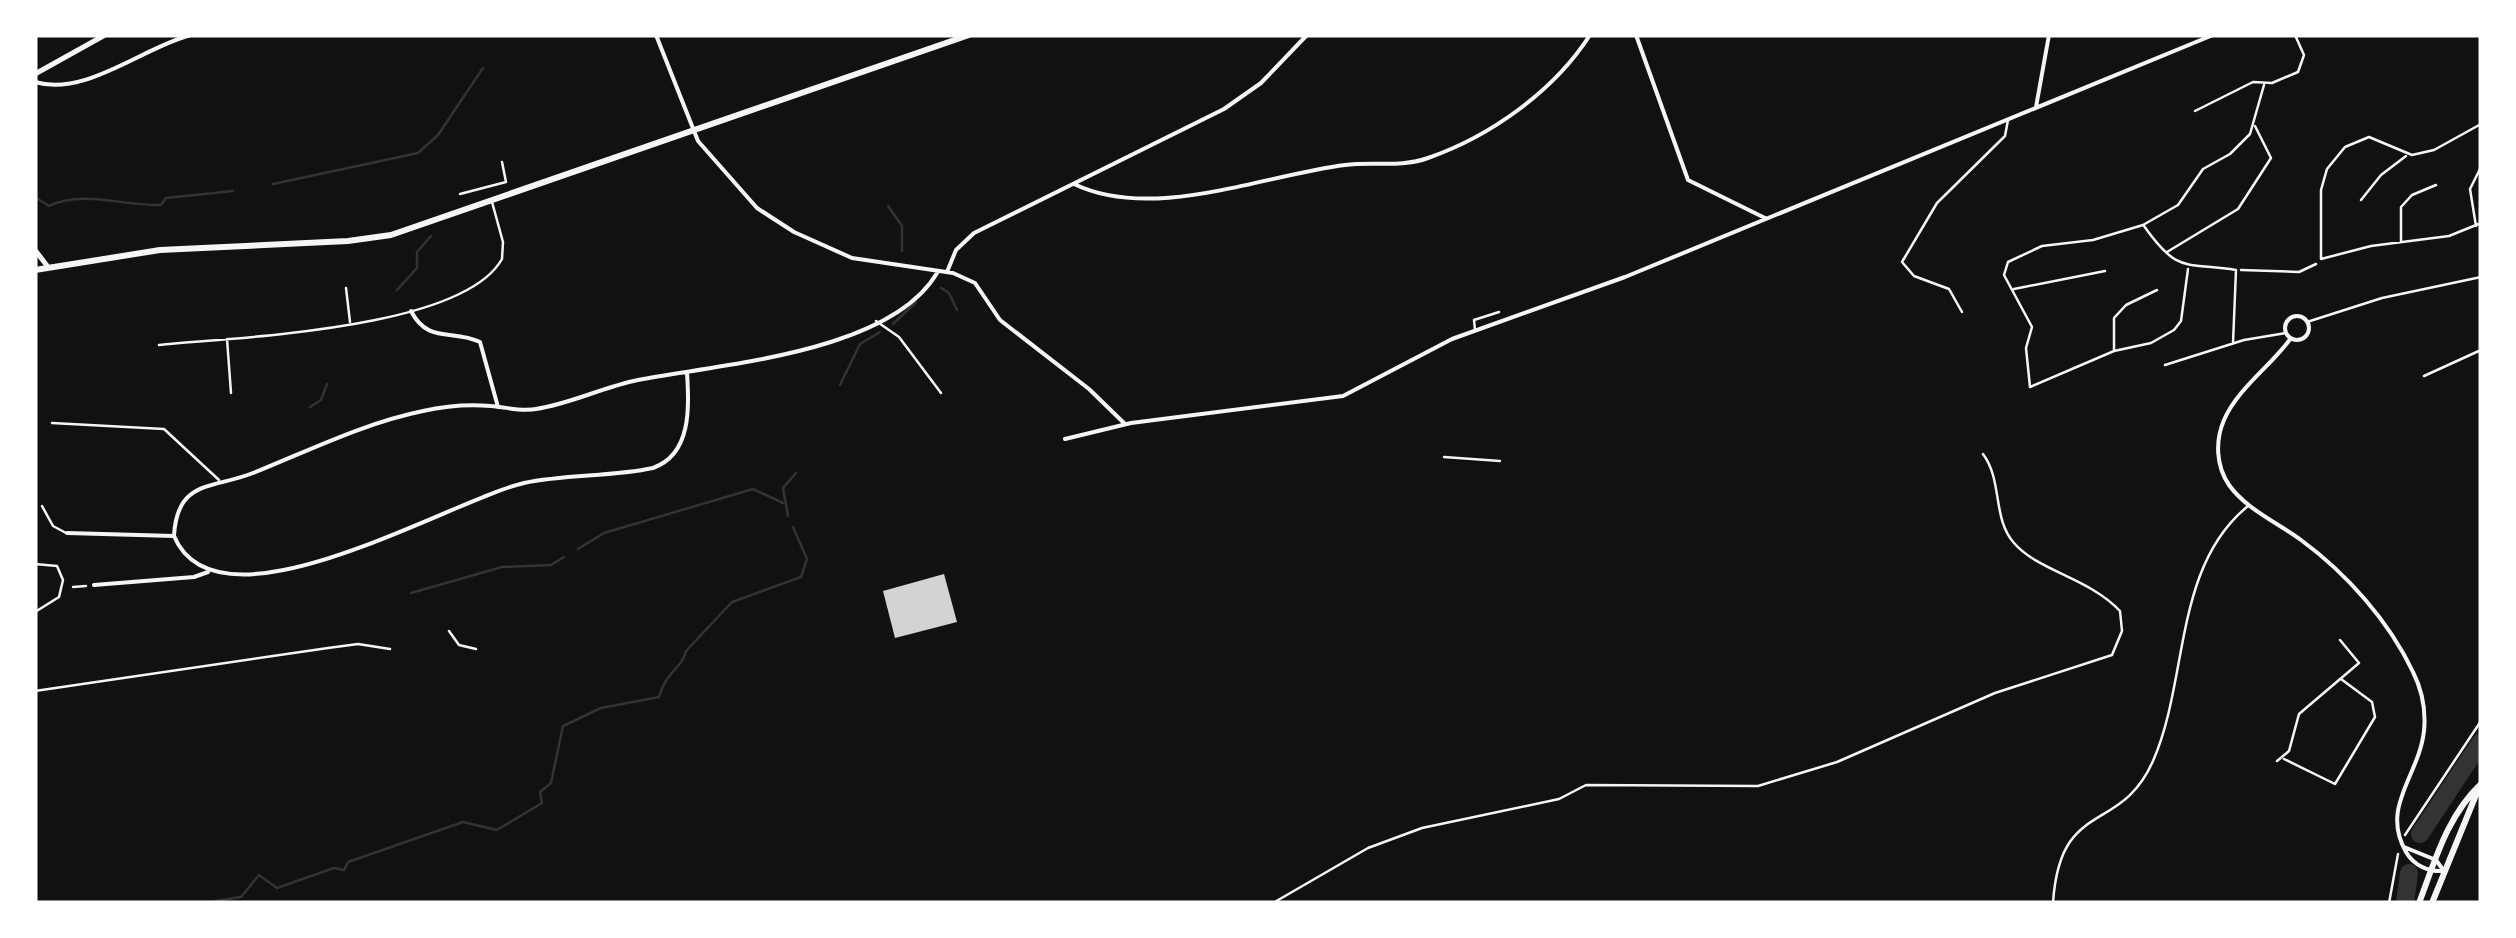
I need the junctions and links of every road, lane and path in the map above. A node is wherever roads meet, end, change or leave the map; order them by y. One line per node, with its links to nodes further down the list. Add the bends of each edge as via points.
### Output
1 (105, 35): 15 (street)
2 (191, 35): 15 (street, via 73,81)
3 (369, 35): 4 (street)
4 (415, 35)
5 (656, 35): 22 (street)
6 (969, 35): 22 (main road)
7 (1307, 35): 26 (street, via 1224,108)
8 (1590, 35): 26 (street, via 1556,78 1520,108 1425,160 1343,165 1194,194 1127,196)
9 (1636, 35): 31 (street, via 1688,180)
10 (2049, 35): 17 (street)
11 (2213, 35): 17 (street)
12 (2230, 35): 13 (lane)
13 (2254, 35)
14 (2295, 35): 16 (lane, via 2302,68)
15 (35, 78)
16 (2264, 85): 18 (lane, via 2253,82); 21 (lane)
17 (2036, 107): 19 (street)
18 (2195, 111)
19 (2008, 120): 31 (street); 51 (lane, via 2005,136 1927,215 1902,262 1914,276 1948,289)
20 (2481, 124): 23 (lane, via 2434,150)
21 (2254, 126): 33 (lane, via 2230,154 2203,169 2184,200); 36 (lane, via 2271,158 2238,209)
22 (692, 130): 29 (main road); 44 (street, via 743,195 794,232 852,258)
23 (2407, 155): 30 (lane); 37 (lane, via 2365,137 2332,161 2321,190)
24 (502, 162): 28 (lane, via 506,182)
25 (2481, 166): 32 (lane, via 2470,189)
26 (1074, 184): 43 (street, via 968,237)
27 (2436, 184): 34 (lane, via 2401,207)
28 (460, 194)
29 (491, 200): 38 (main road, via 374,239 179,248); 49 (lane, via 503,242 498,266 463,296)
30 (2361, 200)
31 (1766, 218): 55 (street)
32 (2479, 224): 34 (lane)
33 (2143, 226): 36 (lane); 47 (lane, via 2015,256 2004,271)
34 (2401, 244): 37 (lane)
35 (35, 250): 38 (street)
36 (2166, 253): 39 (lane)
37 (2321, 260): 41 (path, via 2299,272)
38 (48, 267): 40 (main road)
39 (2188, 269): 41 (lane); 62 (lane, via 2178,328)
40 (35, 270)
41 (2236, 270): 59 (lane)
42 (2105, 271): 47 (lane)
43 (946, 272): 44 (street); 70 (street, via 975,283 1000,320)
44 (937, 273): 52 (street)
45 (2481, 277): 53 (lane)
46 (346, 288): 54 (lane)
47 (2012, 290): 62 (lane, via 2032,327 2026,348 2030,387)
48 (2157, 290): 62 (lane, via 2114,318)
49 (410, 311): 54 (lane); 68 (street, via 434,335 480,342)
50 (1499, 312): 55 (lane, via 1474,320)
51 (1962, 312)
52 (876, 321): 64 (street, via 803,352); 67 (lane, via 899,337)
53 (2307, 322): 56 (street, via 2292,317); 58 (street, via 2306,336)
54 (350, 324): 57 (lane)
55 (1475, 332): 70 (street, via 1332,399)
56 (2286, 333): 58 (street); 59 (lane)
57 (227, 337): 60 (lane); 66 (lane)
58 (2291, 338): 76 (street, via 2235,402 2220,431 2222,471)
59 (2233, 343): 63 (lane)
60 (159, 345)
61 (2481, 350): 65 (lane)
62 (2114, 351)
63 (2165, 365)
64 (688, 372): 68 (street, via 598,389 540,409); 81 (street, via 685,430 663,464 522,484 295,568 236,576)
65 (2424, 376)
66 (232, 392)
67 (941, 392)
68 (498, 406): 75 (street, via 403,416)
69 (52, 423): 75 (lane, via 164,429)
70 (1125, 424): 71 (street)
71 (1066, 439)
72 (1983, 454): 101 (path, via 2013,542 2120,611 2122,631 2112,654 1995,694 1837,762 1758,786 1586,785 1559,799 1422,828 1368,848)
73 (1444, 457): 74 (lane)
74 (1500, 461)
75 (219, 480): 79 (street, via 188,496)
76 (2249, 505): 96 (street, via 2342,576 2414,674 2424,730 2395,812); 102 (lane, via 2218,539 2194,590 2153,761 2134,792 2063,848)
77 (42, 506): 78 (lane, via 53,526)
78 (67, 533): 79 (street)
79 (174, 536): 81 (street)
80 (35, 564): 84 (lane, via 57,566 63,580 59,597)
81 (208, 572): 82 (street)
82 (94, 585): 83 (path)
83 (73, 587)
84 (35, 612)
85 (448, 630): 88 (lane, via 460,646)
86 (2340, 640): 89 (lane, via 2358,663)
87 (390, 648): 90 (path, via 358,644)
88 (476, 648)
89 (2340, 679): 92 (lane, via 2300,714); 92 (lane, via 2372,702 2374,717 2334,784)
90 (35, 691)
91 (2481, 720): 95 (path)
92 (2284, 759): 93 (lane)
93 (2277, 761)
94 (2481, 784): 98 (main road, via 2466,798); 100 (main road)
95 (2406, 835)
96 (2404, 847): 98 (street); 99 (street)
97 (2398, 854): 103 (path)
98 (2436, 860): 99 (main road); 100 (street)
99 (2431, 871): 100 (street); 104 (main road)
100 (2444, 871): 105 (main road)
101 (1272, 903)
102 (2054, 903)
103 (2389, 903)
104 (2418, 903)
105 (2432, 903)

